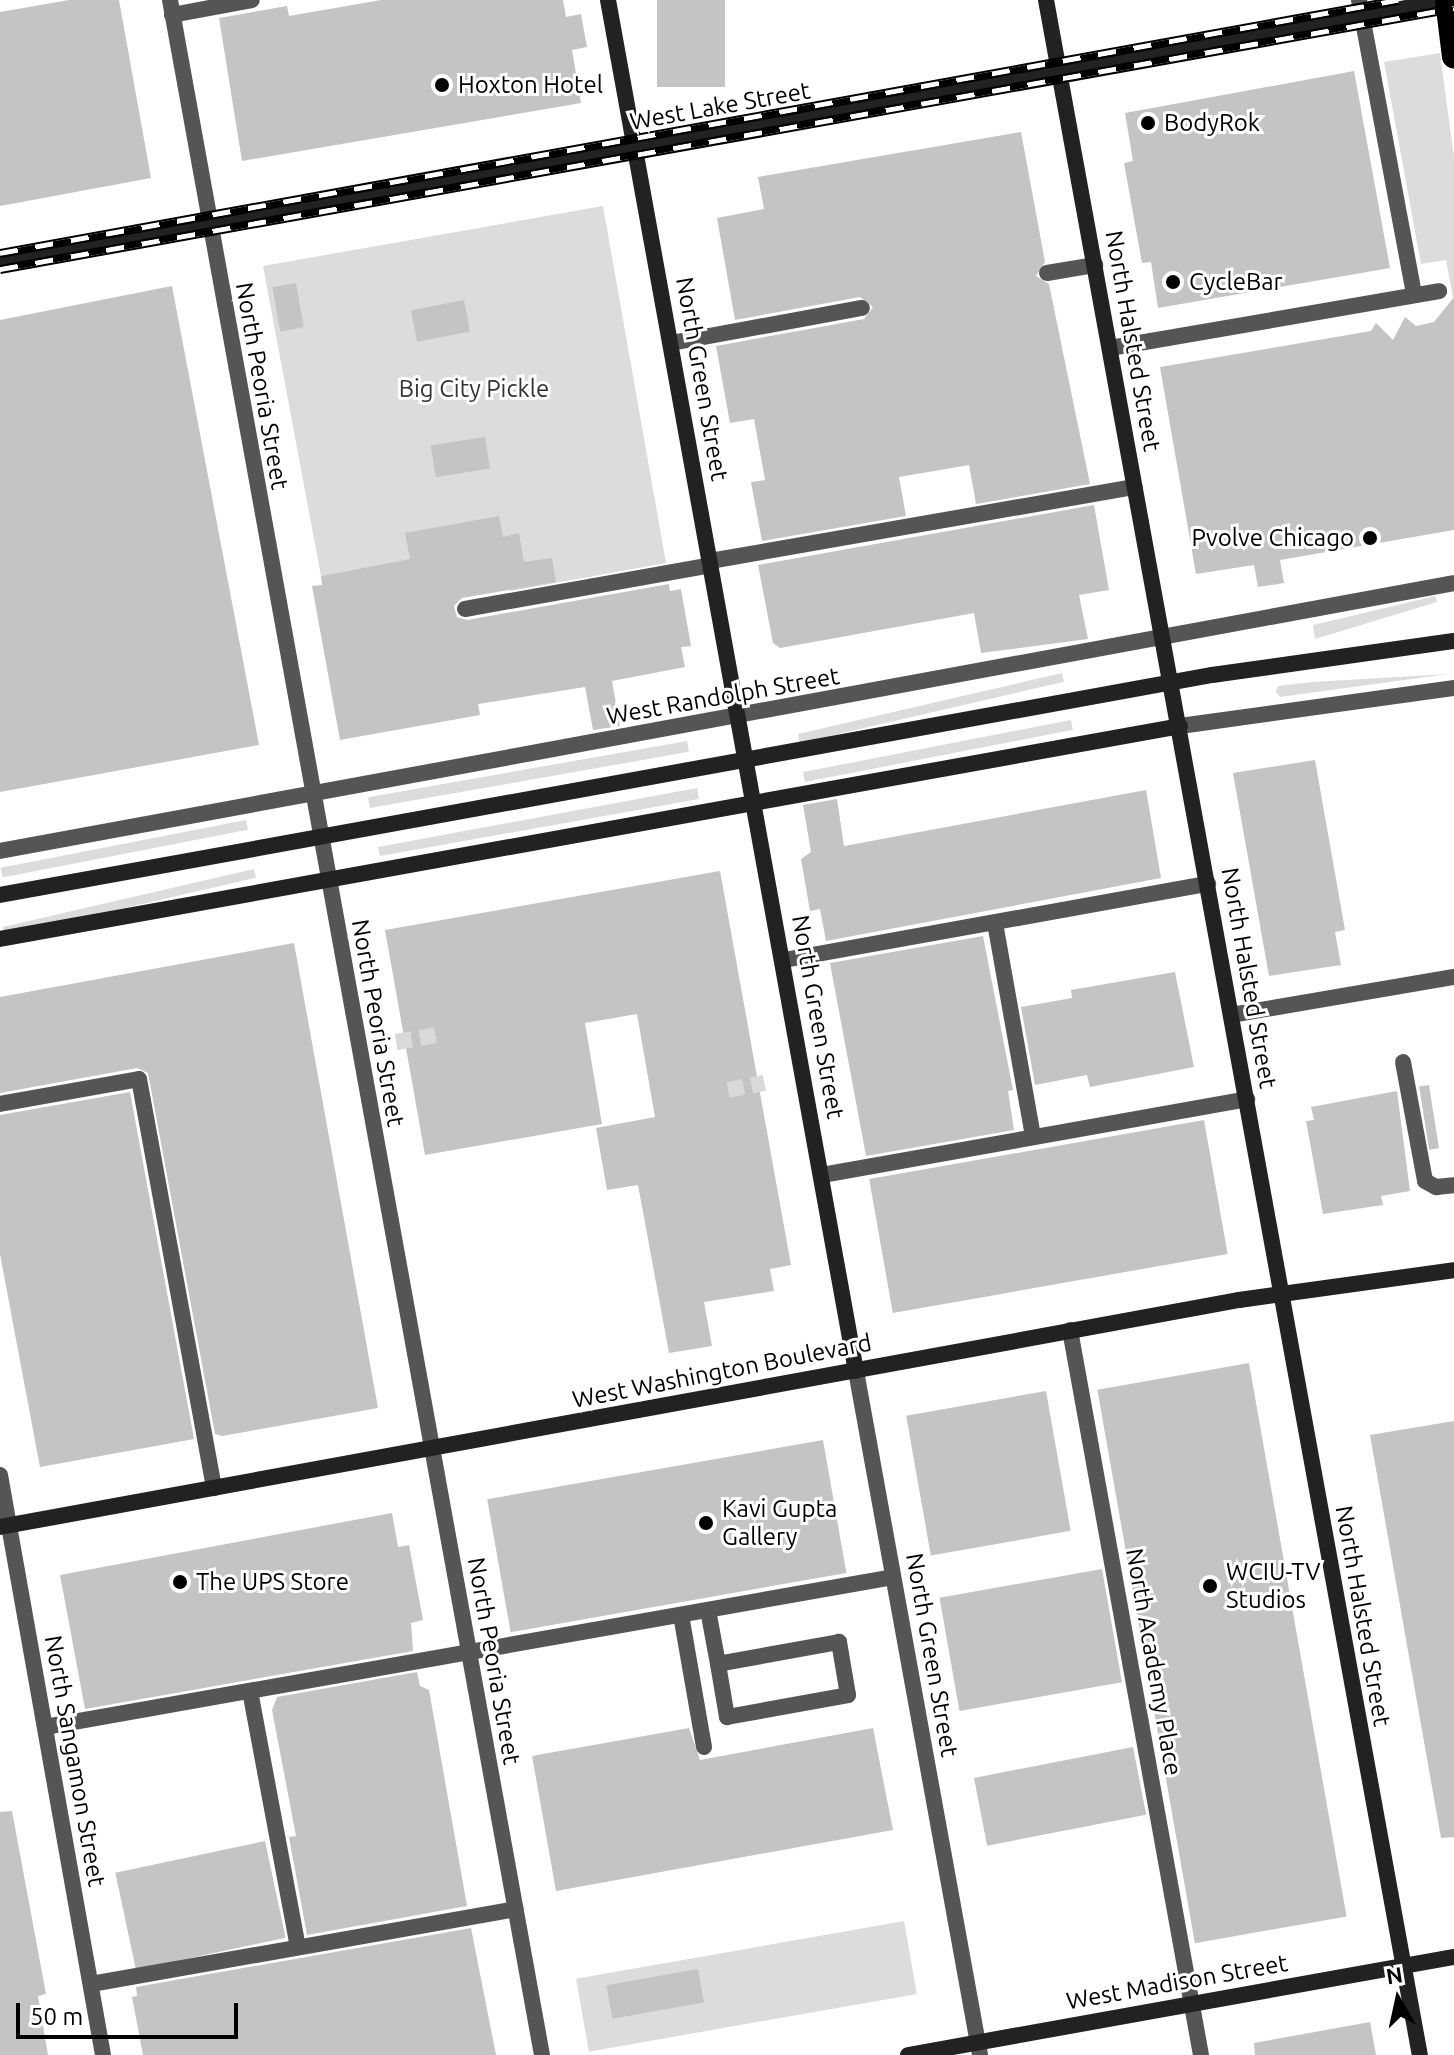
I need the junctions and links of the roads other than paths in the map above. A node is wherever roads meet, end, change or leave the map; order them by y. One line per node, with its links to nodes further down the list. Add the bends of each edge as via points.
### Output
1 (252, 0): 5 (street)
2 (608, 0): 9 (main road, North Green Street)
3 (1046, 0): 8 (main road, North Halsted Street)
4 (1448, 0): 6 (main road, West Lake Street, via 1390,10); 7 (highway)
5 (171, 7): 10 (street, North Peoria Street)
6 (1360, 8): 8 (main road, West Lake Street); 15 (street)
7 (1454, 57)
8 (1059, 69): 9 (main road, West Lake Street); 12 (main road, North Halsted Street)
9 (635, 145): 10 (main road, West Lake Street); 17 (main road, North Green Street)
10 (208, 223): 11 (main road, West Lake Street); 30 (street, North Peoria Street)
11 (0, 261)
12 (1095, 265): 13 (street); 18 (main road, North Halsted Street)
13 (1047, 273)
14 (1439, 291): 15 (street)
15 (1414, 295): 18 (street)
16 (862, 308): 17 (street)
17 (671, 343): 20 (main road, North Green Street)
18 (1110, 348): 19 (main road, North Halsted Street)
19 (1135, 487): 20 (street); 23 (main road, North Halsted Street)
20 (711, 563): 22 (street); 27 (main road, North Green Street)
21 (1454, 583): 23 (street, West Randolph Street)
22 (465, 609)
23 (1164, 638): 25 (main road, North Halsted Street); 27 (street, West Randolph Street)
24 (1454, 641): 25 (main road)
25 (1172, 683): 28 (main road, North Halsted Street); 29 (main road)
26 (1454, 688): 28 (street)
27 (738, 719): 29 (main road, North Green Street); 30 (street, West Randolph Street)
28 (1180, 726): 31 (main road); 35 (main road, North Halsted Street)
29 (746, 760): 31 (main road, North Green Street); 32 (main road)
30 (312, 793): 32 (street, North Peoria Street); 33 (street, West Randolph Street)
31 (754, 803): 34 (main road); 39 (main road, North Green Street)
32 (320, 838): 34 (street, North Peoria Street); 36 (main road)
33 (0, 851)
34 (328, 881): 38 (main road); 52 (street, North Peoria Street)
35 (1208, 884): 37 (street); 41 (main road, North Halsted Street)
36 (0, 895)
37 (995, 923): 39 (street); 45 (street)
38 (0, 939)
39 (784, 960): 46 (main road, North Green Street)
40 (1454, 977): 41 (street)
41 (1231, 1015): 43 (main road, North Halsted Street)
42 (1403, 1062): 47 (street, via 1425,1181 1436,1187)
43 (1247, 1099): 45 (street); 49 (main road, North Halsted Street)
44 (0, 1104): 54 (street, via 139,1079)
45 (1033, 1137): 46 (street)
46 (822, 1175): 51 (main road, North Green Street)
47 (1454, 1185)
48 (1454, 1270): 49 (main road, West Washington Boulevard)
49 (1282, 1295): 50 (main road, West Washington Boulevard); 67 (main road, North Halsted Street)
50 (1070, 1330): 51 (main road, West Washington Boulevard); 69 (street, North Academy Place)
51 (856, 1371): 52 (main road, West Washington Boulevard); 56 (street, North Green Street)
52 (432, 1449): 54 (main road, West Washington Boulevard); 59 (street, North Peoria Street)
53 (0, 1475): 55 (street, North Sangamon Street)
54 (214, 1488): 55 (main road, West Washington Boulevard)
55 (4, 1526): 62 (street, North Sangamon Street)
56 (893, 1577): 57 (street); 70 (street, North Green Street)
57 (708, 1610): 58 (street); 60 (street)
58 (681, 1615): 59 (street); 63 (street)
59 (468, 1652): 61 (street); 64 (street, North Peoria Street)
60 (718, 1664): 60 (street, via 727,1717 848,1695 839,1642)
61 (250, 1691): 62 (street); 65 (street)
62 (45, 1727): 68 (street, North Sangamon Street)
63 (704, 1747)
64 (515, 1909): 65 (street); 72 (street, North Peoria Street)
65 (298, 1947): 68 (street)
66 (1454, 1957): 67 (main road, West Madison Street)
67 (1405, 1965): 69 (main road, West Madison Street); 75 (main road, North Halsted Street)
68 (91, 1984): 71 (street, North Sangamon Street)
69 (1192, 2003): 70 (main road, West Madison Street); 74 (street, North Academy Place)
70 (979, 2049): 73 (main road, West Madison Street)
71 (103, 2055)
72 (542, 2055)
73 (908, 2055)
74 (1201, 2055)
75 (1420, 2055)

